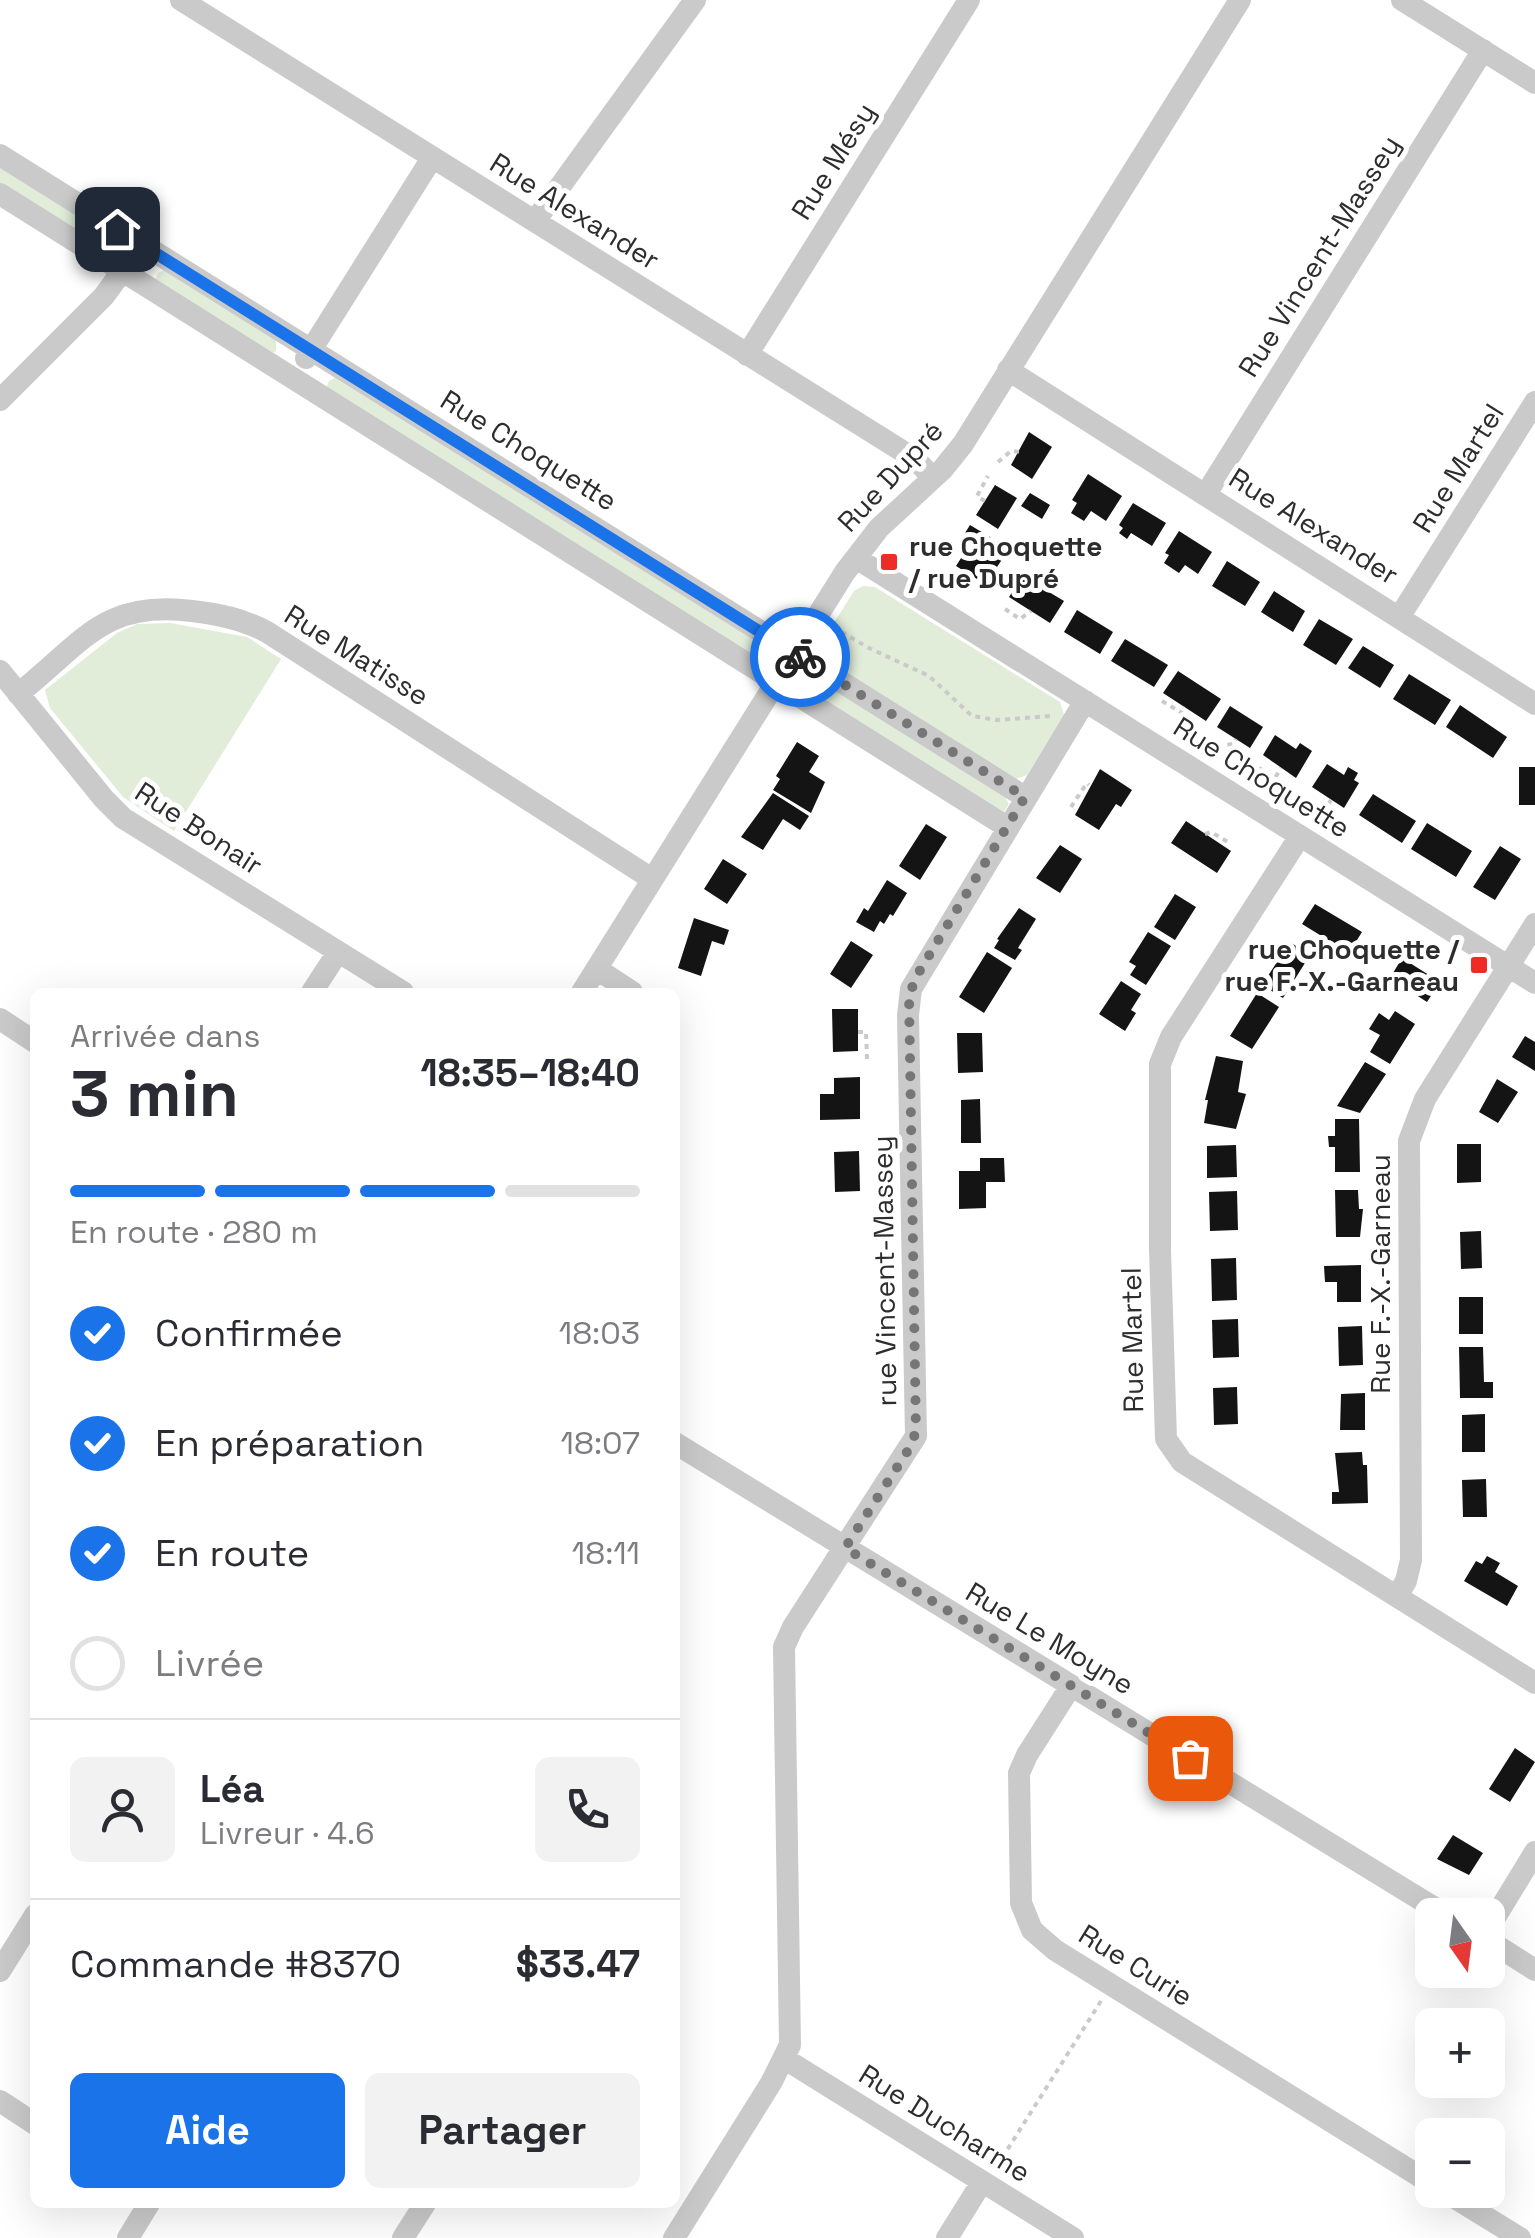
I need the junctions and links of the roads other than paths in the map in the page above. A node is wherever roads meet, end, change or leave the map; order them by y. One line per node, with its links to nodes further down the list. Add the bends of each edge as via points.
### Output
1 (181, 0): 9 (street, Rue Alexander)
2 (695, 0): 11 (street)
3 (969, 0): 15 (street, Rue Mésy)
4 (1240, 0): 16 (street, Rue Dupré)
5 (1402, 0): 6 (street)
6 (1483, 50): 7 (street); 21 (street, Rue Vincent-Massey)
7 (1535, 83)
8 (0, 155): 12 (street, Rue Choquette)
9 (432, 158): 11 (street, Rue Alexander); 14 (street)
10 (0, 194): 13 (street)
11 (534, 221): 15 (street, Rue Alexander)
12 (141, 244): 13 (street); 14 (street, Rue Choquette)
13 (123, 271): 17 (street); 18 (street)
14 (312, 349): 17 (street); 24 (street, Rue Choquette)
15 (747, 355): 20 (street, Rue Alexander)
16 (1008, 370): 20 (street, Rue Dupré); 21 (street, Rue Alexander)
17 (294, 378): 26 (street)
18 (0, 400)
19 (1535, 402): 23 (street, Rue Martel)
20 (934, 478): 22 (street, Rue Dupré)
21 (1206, 494): 23 (street, Rue Alexander)
22 (856, 558): 24 (street, Rue Dupré); 28 (street, Rue Choquette)
23 (1400, 616): 29 (street, Rue Alexander)
24 (794, 653): 26 (street, Rue Dupré); 30 (street, Rue Choquette)
25 (0, 671): 27 (street, Rue Bonair)
26 (777, 681): 31 (street); 33 (street, Rue Dupré)
27 (18, 694): 33 (street, Rue Matisse, via 126,612 170,609 239,620); 35 (street, Rue Bonair, via 124,818)
28 (1085, 701): 30 (street, rue Vincent-Massey); 32 (street, Rue Choquette)
29 (1535, 704)
30 (1025, 797): 31 (street, rue Vincent-Massey)
31 (1007, 827): 46 (street, rue Vincent-Massey, via 909,996 916,1432)
32 (1300, 836): 36 (street, Rue Choquette); 47 (street, Rue Martel, via 1160,1064 1164,1432 1182,1462)
33 (652, 879): 37 (street, Rue Dupré)
34 (1535, 924): 36 (street, Rue F.-X.-Garneau)
35 (338, 952): 39 (street); 40 (street, Rue Bonair)
36 (1508, 967): 38 (street, Rue Choquette); 47 (street, Rue F.-X.-Garneau, via 1425,1099 1409,1141 1411,1560)
37 (597, 969): 41 (street, Rue Dupré); 42 (street)
38 (1535, 984)
39 (315, 988)
40 (396, 988)
41 (585, 988)
42 (626, 988)
43 (0, 1020): 44 (street)
44 (30, 1039)
45 (680, 1445): 46 (street, Rue Le Moyne)
46 (845, 1548): 49 (street, Rue Le Moyne); 57 (street, rue Vincent-Massey, via 783,1654 791,2032)
47 (1397, 1596): 48 (street, Rue Martel)
48 (1535, 1683)
49 (1071, 1686): 51 (street, Rue Le Moyne); 60 (street, Rue Curie, via 1019,1774 1021,1903 1032,1930)
50 (1535, 1852): 52 (street)
51 (1418, 1898)
52 (1505, 1901)
53 (30, 1923): 56 (street)
54 (1505, 1951): 55 (street)
55 (1535, 1970)
56 (0, 1971)
57 (785, 2058): 61 (street, Rue Ducharme); 67 (street, rue Vincent-Massey)
58 (0, 2101): 59 (street)
59 (30, 2121)
60 (1415, 2173)
61 (988, 2176): 68 (street); 69 (street, Rue Ducharme)
62 (146, 2208): 65 (street)
63 (422, 2208): 66 (street)
64 (1471, 2208): 70 (street)
65 (128, 2238)
66 (403, 2238)
67 (674, 2238)
68 (947, 2238)
69 (1074, 2238)
70 (1520, 2238)

